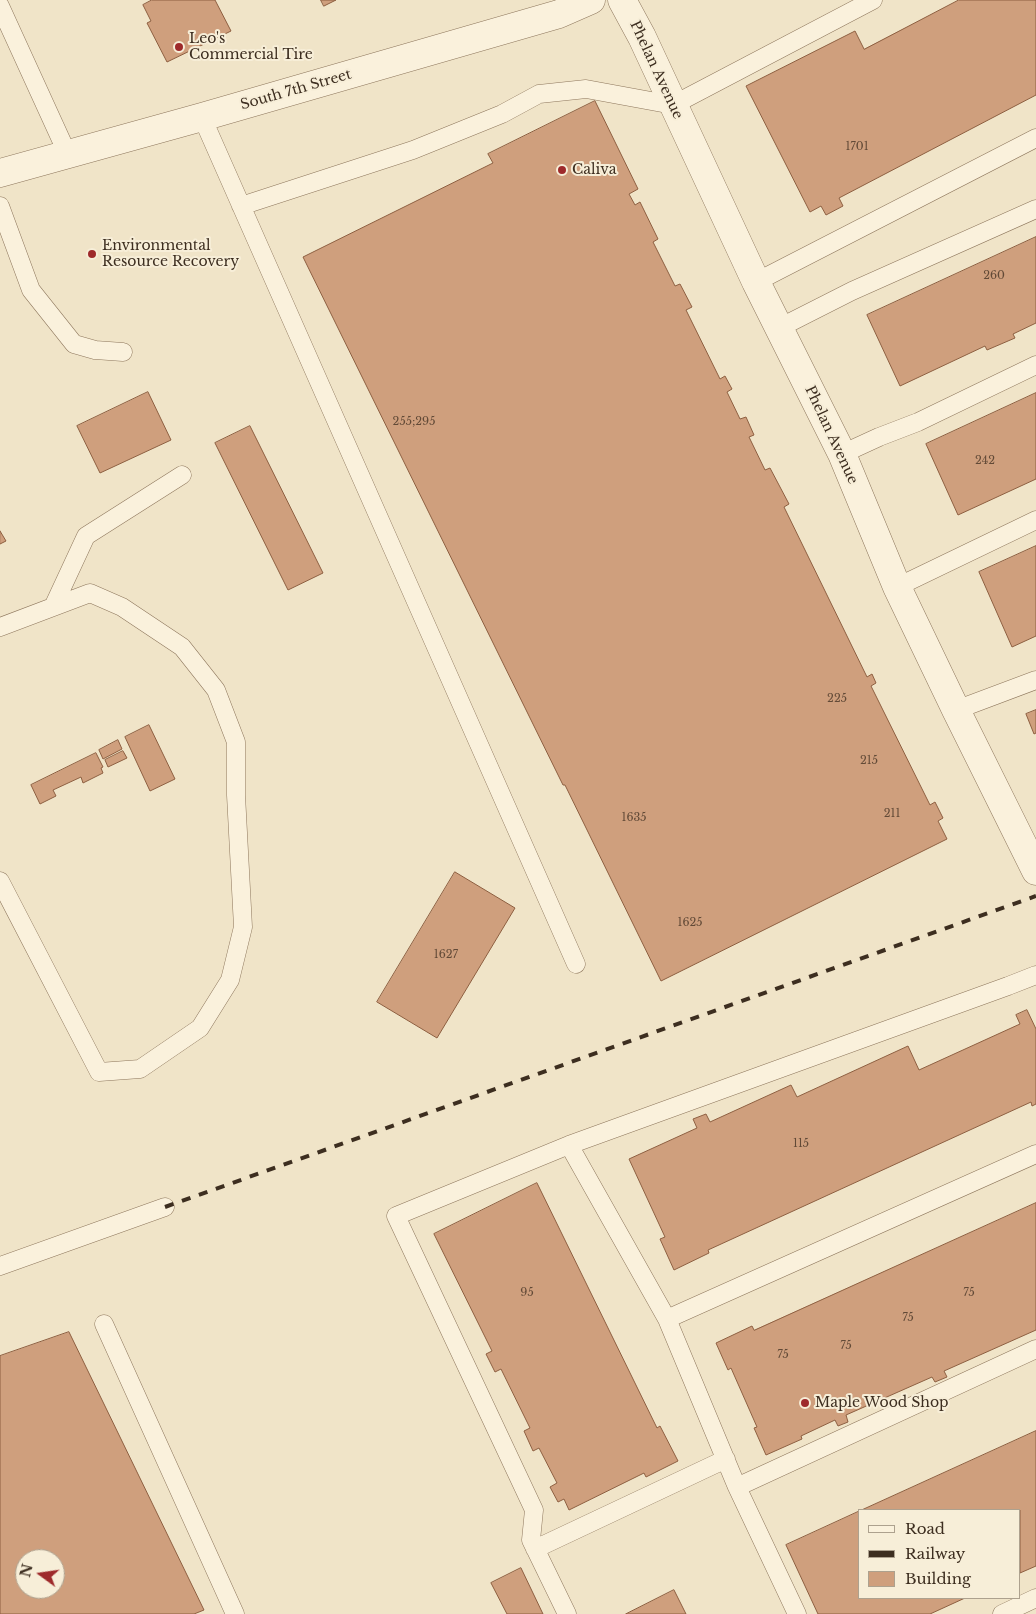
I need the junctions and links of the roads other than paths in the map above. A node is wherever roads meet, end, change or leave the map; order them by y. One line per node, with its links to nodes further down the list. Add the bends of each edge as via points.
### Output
1 (591, 0): 6 (street, South 7th Street, via 559,14)
2 (622, 0): 5 (street, Phelan Avenue)
3 (873, 0): 5 (lane)
4 (0, 6): 8 (lane)
5 (672, 105): 11 (lane, via 586,89 539,94 502,114 413,150); 13 (street, Phelan Avenue)
6 (202, 117): 8 (street, South 7th Street); 11 (lane)
7 (1036, 138): 13 (lane)
8 (68, 155): 9 (street, South 7th Street)
9 (0, 173)
10 (0, 206): 15 (lane, via 31,290 62,330 74,344 95,350)
11 (241, 206): 27 (lane)
12 (1036, 208): 14 (lane, via 852,291)
13 (756, 282): 14 (street, Phelan Avenue)
14 (779, 328): 17 (street, Phelan Avenue)
15 (123, 352)
16 (1036, 366): 17 (lane)
17 (842, 454): 20 (street, Phelan Avenue)
18 (182, 475): 21 (lane, via 86,536)
19 (1036, 520): 20 (lane)
20 (897, 587): 24 (street, Phelan Avenue)
21 (53, 607): 22 (lane); 26 (lane, via 90,593 122,607 182,647 216,690 236,742 243,927 230,980 200,1028 140,1069 98,1072)
22 (0, 627)
23 (1036, 680): 24 (lane)
24 (956, 710): 25 (street, Phelan Avenue)
25 (1036, 871)
26 (0, 881)
27 (576, 964)
28 (1036, 974): 29 (lane)
29 (569, 1145): 33 (lane); 38 (lane, via 396,1216 534,1510 531,1540)
30 (1036, 1154): 33 (lane)
31 (165, 1207): 32 (lane)
32 (0, 1266)
33 (667, 1319): 36 (lane)
34 (104, 1324): 40 (lane)
35 (1036, 1349): 37 (lane)
36 (726, 1459): 37 (lane); 38 (lane)
37 (737, 1487): 42 (lane)
38 (535, 1549): 41 (lane)
39 (1036, 1598): 43 (lane)
40 (235, 1614)
41 (566, 1614)
42 (797, 1614)
43 (1002, 1614)

